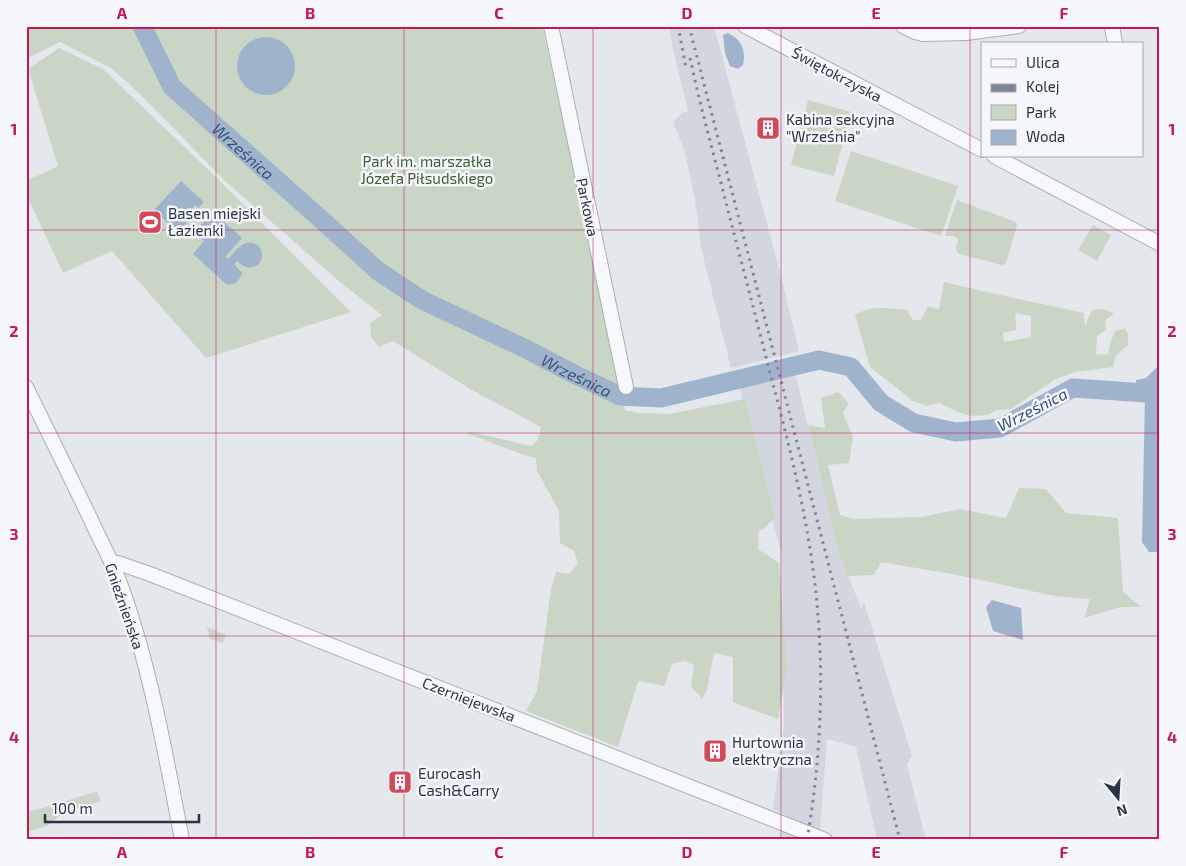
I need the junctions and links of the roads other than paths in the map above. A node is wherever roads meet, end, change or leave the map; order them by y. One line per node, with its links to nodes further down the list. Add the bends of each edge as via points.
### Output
1 (550, 26): 10 (street, Parkowa)
2 (745, 26): 7 (street, Świętokrzyska)
3 (903, 26): 4 (street, via 923,34 966,33)
4 (1019, 26)
5 (1112, 26): 6 (street)
6 (1115, 42)
7 (981, 149)
8 (998, 158): 9 (street)
9 (1160, 244)
10 (626, 387)
11 (26, 388): 12 (street, Gnieźnieńska)
12 (112, 566): 13 (street, Gnieźnieńska, via 129,609 144,665); 14 (street, Czerniejewska, via 118,563 150,574)
13 (182, 840)
14 (824, 840)

